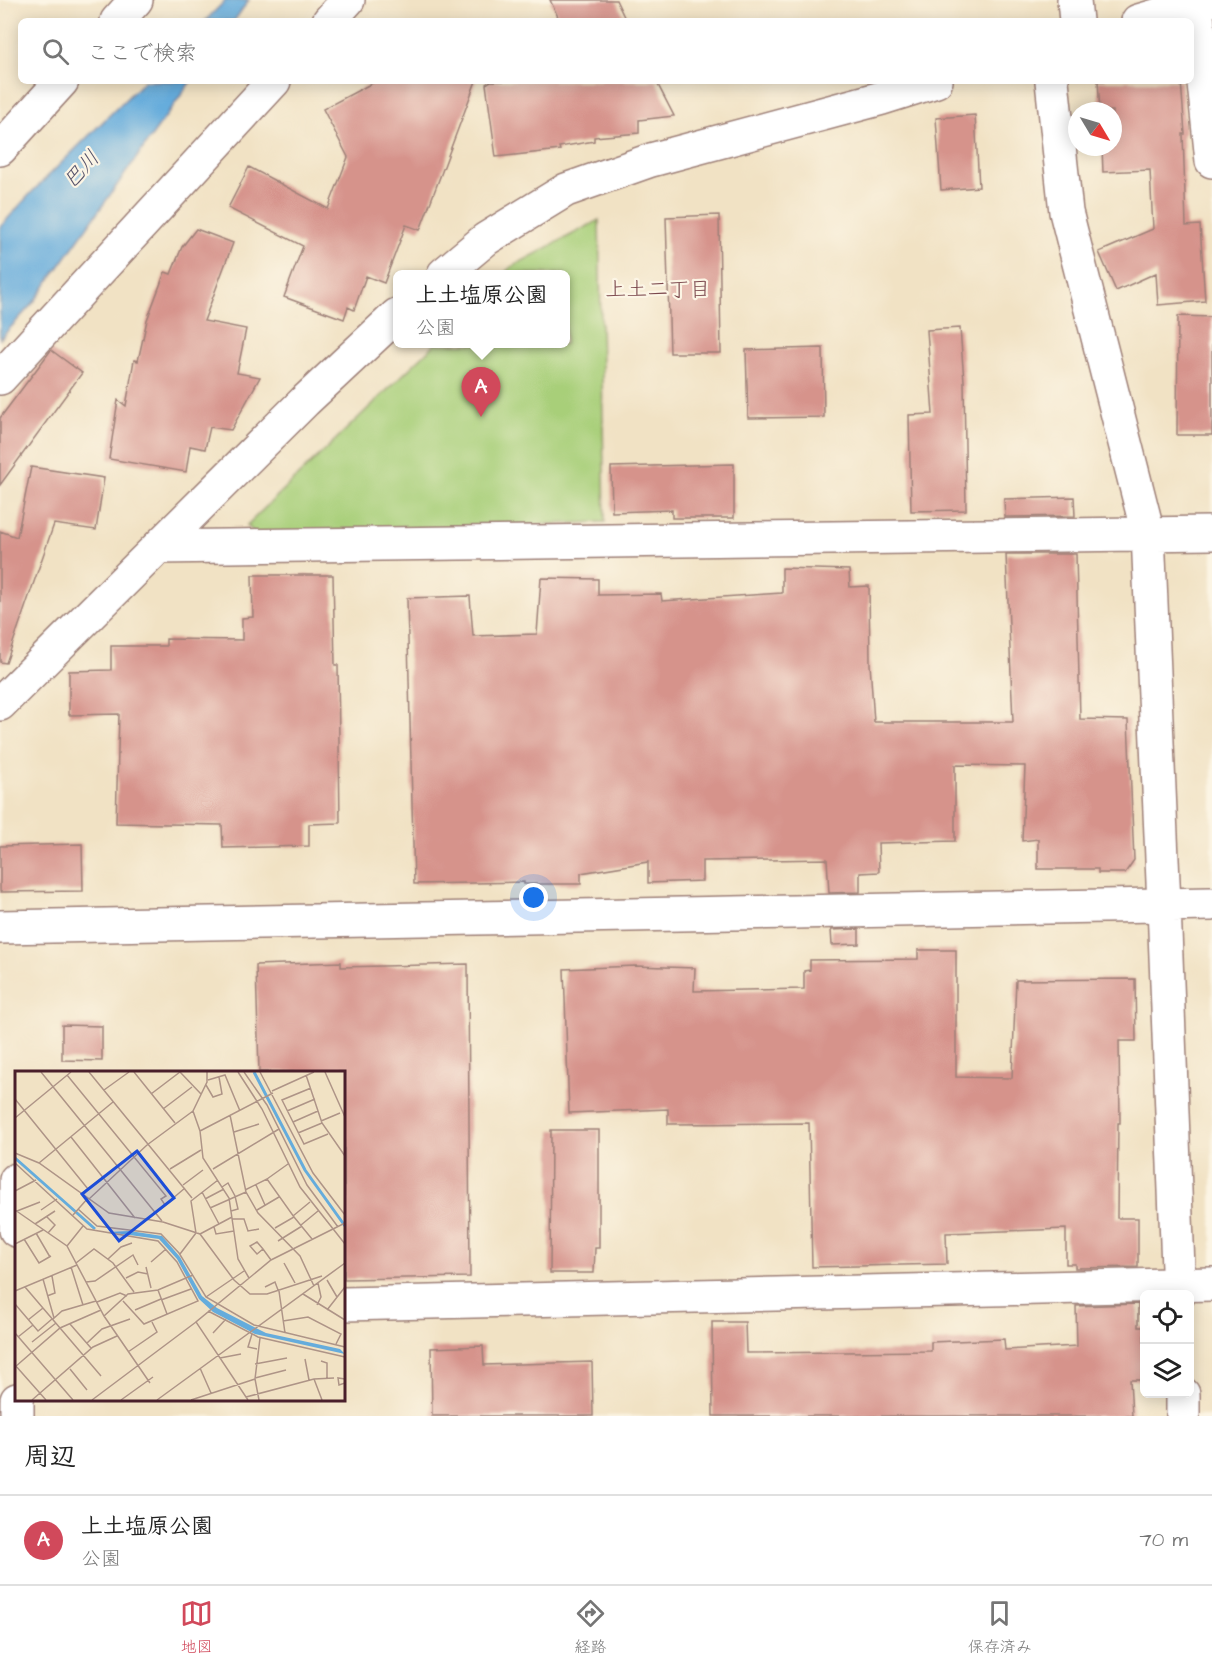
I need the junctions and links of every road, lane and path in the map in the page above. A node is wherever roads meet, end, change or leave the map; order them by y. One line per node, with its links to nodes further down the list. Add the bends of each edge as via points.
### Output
1 (136, 0): 5 (street)
2 (348, 0): 6 (street)
3 (1074, 0): 7 (street)
4 (1204, 2): 8 (street); 14 (street)
5 (120, 18)
6 (332, 18)
7 (1076, 18)
8 (1148, 18)
9 (59, 84): 13 (street)
10 (271, 84): 17 (street)
11 (926, 84): 15 (street, via 651,160 566,190 486,238)
12 (1052, 84): 18 (street, via 1066,212)
13 (0, 149)
14 (1212, 161)
15 (449, 270)
16 (393, 319): 20 (street)
17 (0, 378)
18 (1148, 533): 19 (street); 20 (street); 23 (street)
19 (1212, 533)
20 (158, 547): 21 (street)
21 (0, 704)
22 (1212, 904): 23 (street)
23 (1164, 905): 24 (street); 26 (street)
24 (0, 927)
25 (1212, 1284): 26 (street)
26 (1179, 1289): 27 (street)
27 (345, 1304)
28 (1183, 1398): 29 (street)
29 (1184, 1416)

